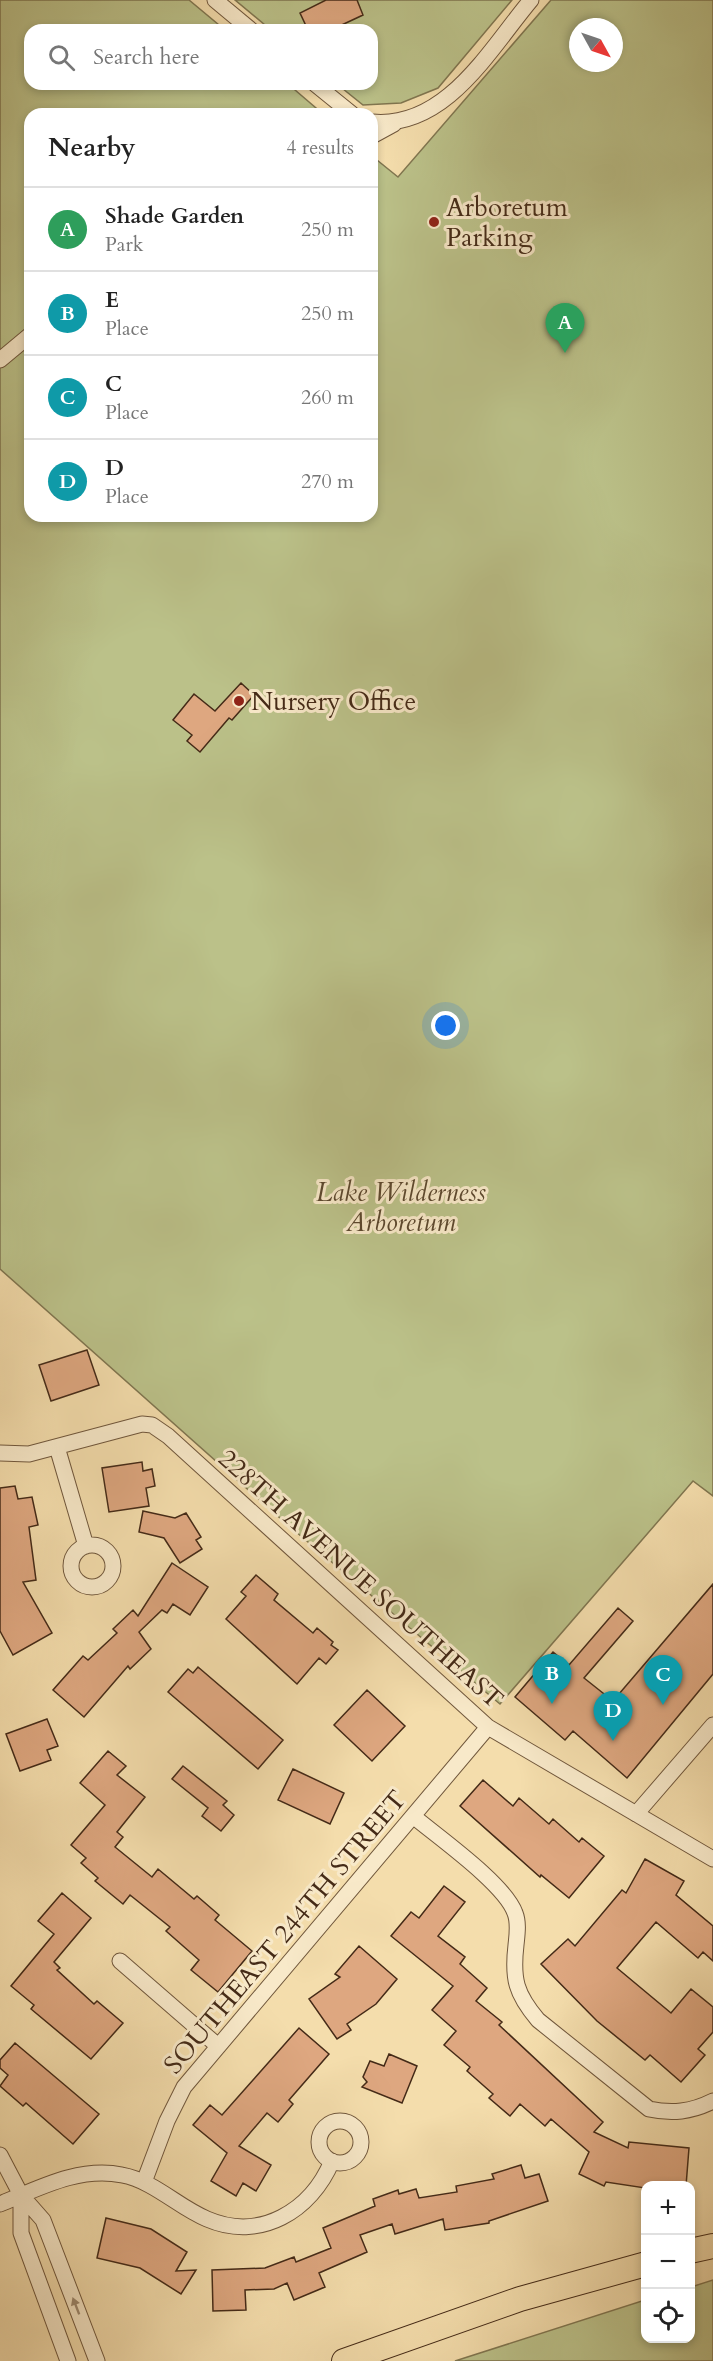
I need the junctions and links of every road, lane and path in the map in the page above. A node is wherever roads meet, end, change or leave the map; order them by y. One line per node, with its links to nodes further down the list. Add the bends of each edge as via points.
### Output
1 (215, 0): 3 (street)
2 (531, 0): 7 (street, via 456,90 427,113)
3 (244, 24)
4 (322, 90): 5 (street)
5 (345, 108)
6 (378, 122): 7 (street)
7 (397, 123): 8 (street)
8 (378, 133)
9 (24, 340): 10 (street)
10 (0, 360)
11 (57, 1447): 12 (street, 228TH AVENUE SOUTHEAST, via 29,1454); 13 (street); 15 (street, 228TH AVENUE SOUTHEAST, via 142,1424 152,1425)
12 (0, 1453)
13 (86, 1546)
14 (713, 1725): 16 (street)
15 (488, 1727): 16 (street, 228TH AVENUE SOUTHEAST); 17 (street, SOUTHEAST 244TH STREET)
16 (636, 1814): 18 (street, 228TH AVENUE SOUTHEAST)
17 (413, 1816): 20 (street, SOUTHEAST 244TH STREET); 21 (street, via 509,1901 518,1929 513,1972 523,2002 538,2020 649,2109 677,2112)
18 (713, 1859)
19 (120, 1961): 20 (street)
20 (218, 2046): 24 (street, SOUTHEAST 244TH STREET, via 184,2087)
21 (713, 2101)
22 (0, 2155): 25 (street)
23 (332, 2161): 24 (street, via 323,2182 300,2206 278,2220 243,2228 206,2219)
24 (144, 2182): 25 (street, via 123,2175 80,2174)
25 (21, 2195): 26 (street); 30 (street, via 21,2233); 31 (street, one-way to 25, via 43,2220)
26 (0, 2204)
27 (713, 2246): 28 (main road)
28 (695, 2250)
29 (641, 2265): 32 (main road, via 520,2299)
30 (68, 2361)
31 (97, 2361)
32 (344, 2361)

